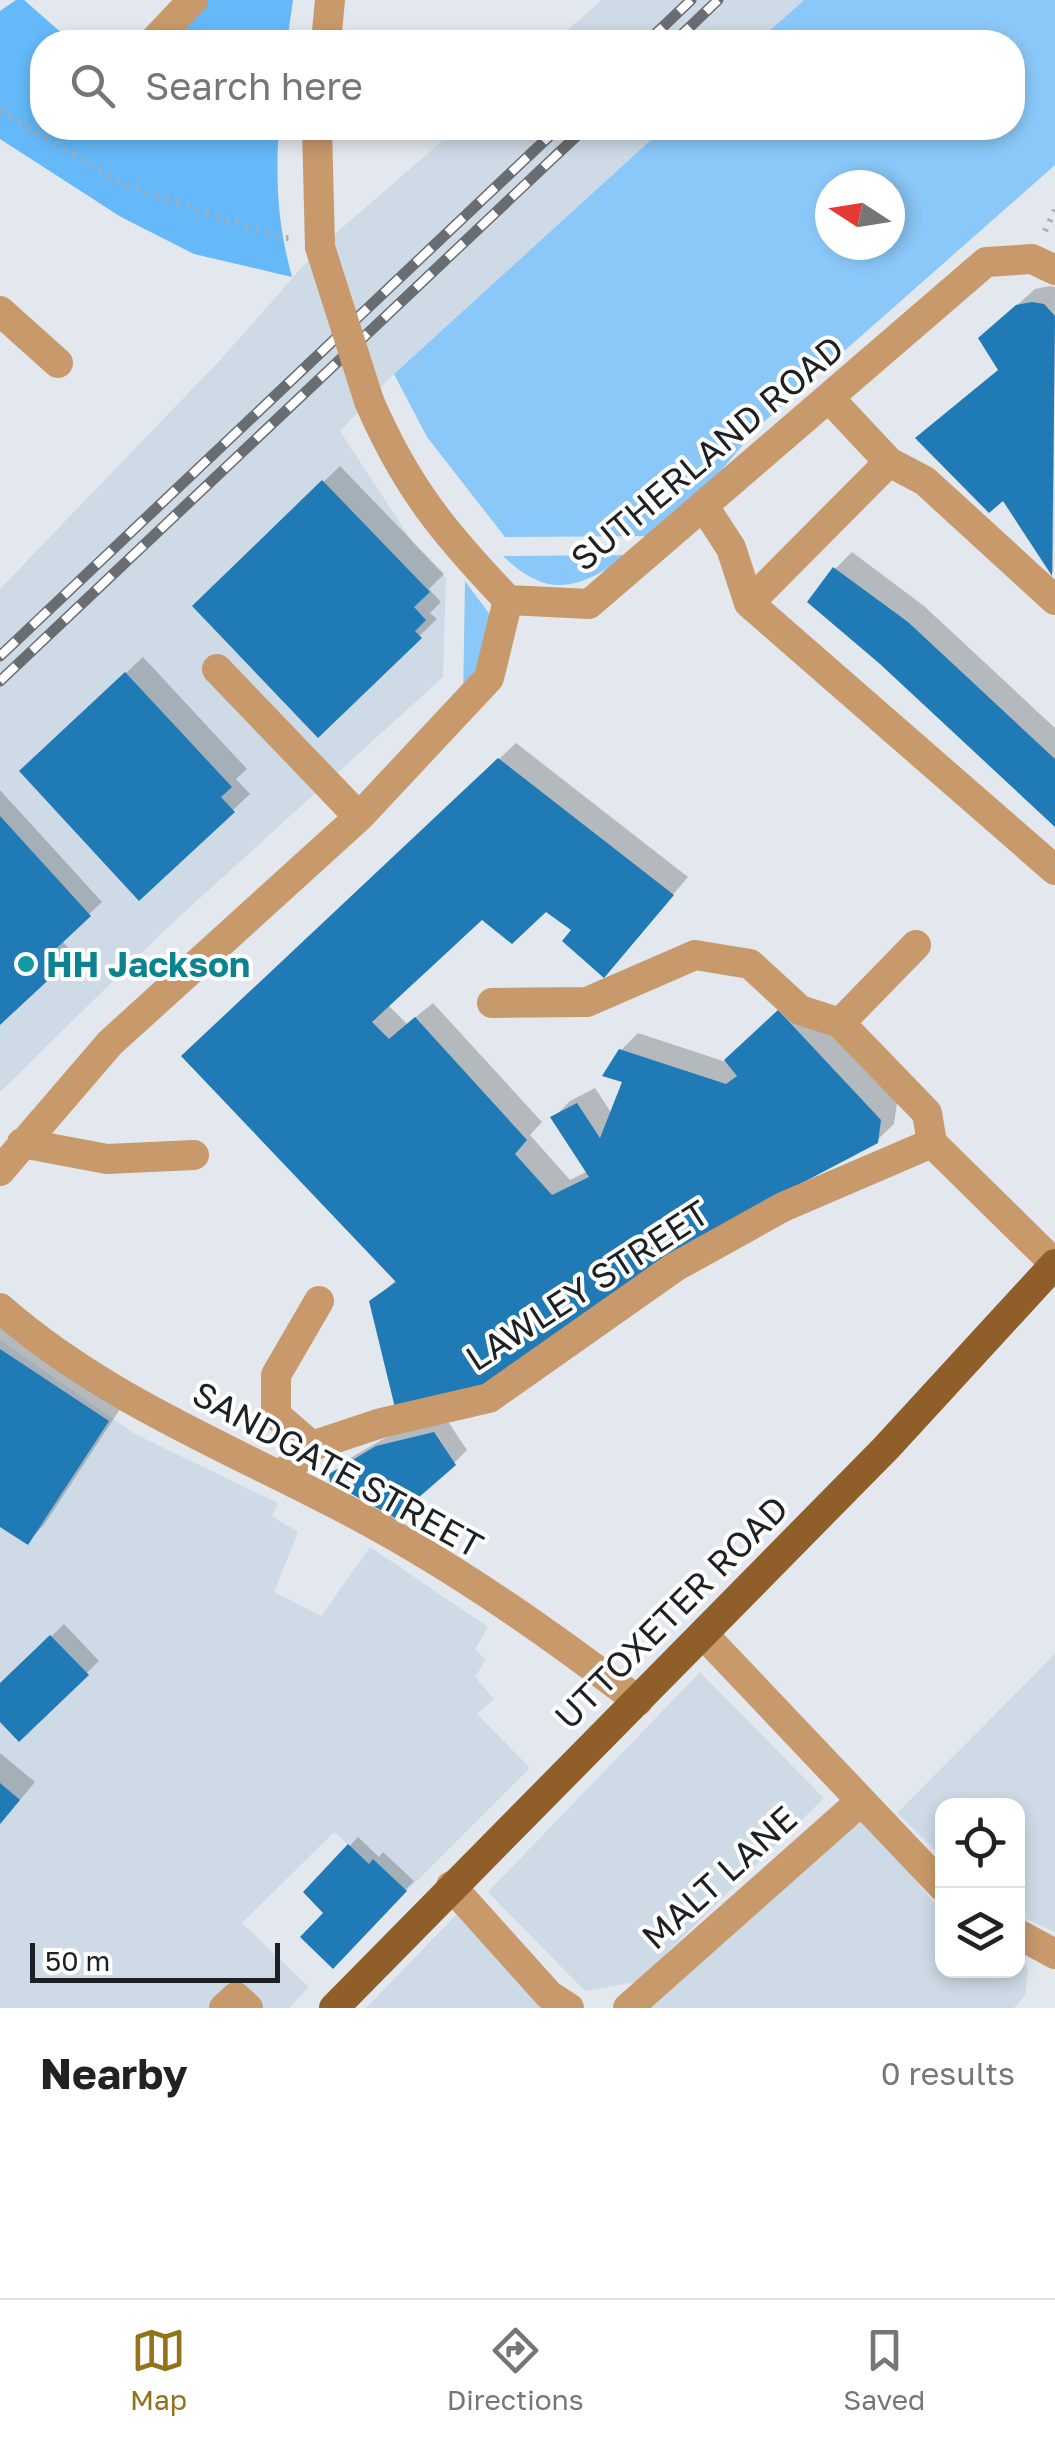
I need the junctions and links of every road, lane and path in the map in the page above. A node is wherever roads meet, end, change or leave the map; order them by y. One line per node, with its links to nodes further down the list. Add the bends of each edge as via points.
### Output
1 (193, 0): 3 (street)
2 (330, 0): 4 (street)
3 (164, 30)
4 (327, 30)
5 (0, 112): 6 (path)
6 (30, 130)
7 (48, 140): 9 (path, via 125,185 282,238)
8 (317, 140): 9 (street)
9 (320, 242): 16 (street, bridge, via 369,401 414,492)
10 (1044, 264): 13 (street, SUTHERLAND ROAD, via 986,262)
11 (5, 326): 12 (street)
12 (58, 363)
13 (830, 399): 14 (street); 15 (street, SUTHERLAND ROAD)
14 (889, 462): 17 (street, via 925,481); 18 (street)
15 (705, 508): 16 (street, SUTHERLAND ROAD, via 590,604); 18 (street, via 731,548)
16 (508, 600): 20 (street, via 488,678)
17 (1055, 600)
18 (749, 603): 21 (street)
19 (217, 669): 20 (street)
20 (359, 817): 26 (street, via 110,1043)
21 (1055, 870)
22 (916, 945): 24 (street)
23 (492, 1002): 24 (street, via 587,1002 695,955 750,964 800,1010)
24 (840, 1023): 25 (street, via 927,1112)
25 (932, 1142): 29 (street); 32 (street, LAWLEY STREET, via 784,1207 674,1268 490,1398)
26 (22, 1143): 27 (street, via 108,1158); 28 (street)
27 (194, 1155)
28 (0, 1171)
29 (1055, 1264): 34 (main road, UTTOXETER ROAD)
30 (319, 1301): 32 (street, via 276,1375 276,1414)
31 (0, 1308): 33 (street, SANDGATE STREET, via 50,1352 113,1390)
32 (312, 1446): 33 (street, LAWLEY STREET)
33 (281, 1476): 35 (street, SANDGATE STREET, via 533,1622)
34 (703, 1634): 35 (main road, UTTOXETER ROAD); 36 (street)
35 (638, 1700): 38 (main road, UTTOXETER ROAD)
36 (860, 1802): 37 (street); 45 (street, MALT LANE)
37 (935, 1879)
38 (451, 1886): 43 (main road, UTTOXETER ROAD); 44 (street, via 549,1995)
39 (1025, 1938): 40 (street)
40 (1055, 1954)
41 (224, 2008): 42 (street, via 236,1996)
42 (248, 2008)
43 (334, 2008)
44 (569, 2008)
45 (628, 2008)

